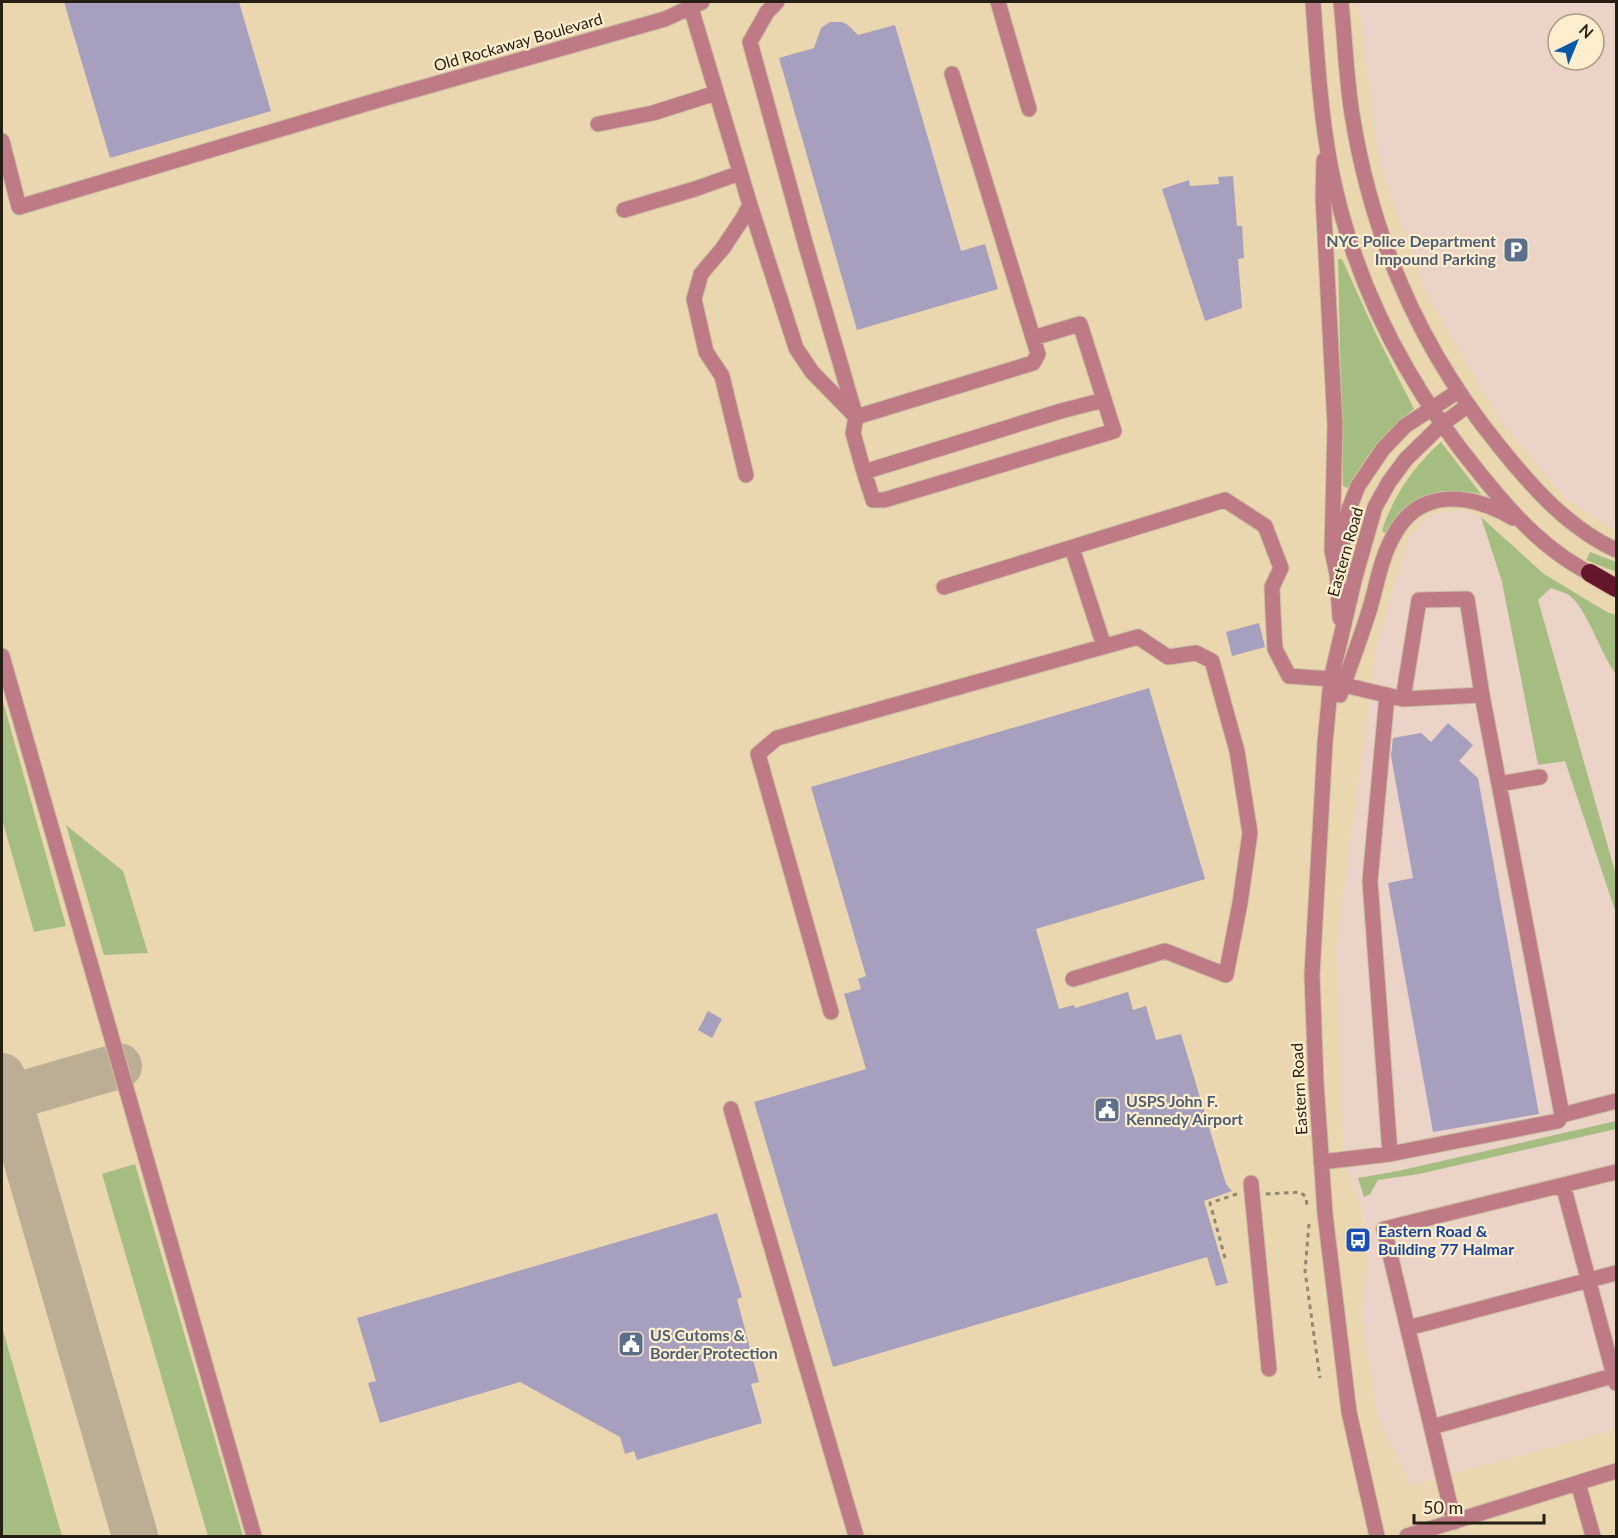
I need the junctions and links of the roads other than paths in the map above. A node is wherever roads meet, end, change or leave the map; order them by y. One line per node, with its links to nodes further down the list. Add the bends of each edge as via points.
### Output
1 (777, 2): 20 (street, via 750,42)
2 (998, 2): 8 (street)
3 (1312, 2): 10 (street)
4 (1341, 2): 16 (street, via 1352,114 1368,188 1412,313)
5 (696, 5): 7 (street); 11 (street, Old Rockaway Boulevard, via 665,19 19,207)
6 (952, 74): 15 (street)
7 (716, 93): 9 (street, via 653,113); 12 (street)
8 (1029, 109)
9 (598, 124)
10 (1325, 130): 19 (street, via 1340,205 1366,286 1394,346); 28 (street, via 1323,197 1335,425 1332,550)
11 (2, 141)
12 (740, 172): 13 (street); 14 (street)
13 (750, 204): 20 (street, via 796,348 812,372); 23 (street, via 702,274 694,299 706,352 722,376)
14 (624, 210)
15 (1033, 338): 17 (street, via 1080,324); 20 (street, via 1038,354 1033,363)
16 (1457, 392): 18 (street); 19 (street, Eastern Road)
17 (1104, 400): 22 (street); 22 (street, via 1114,431 907,494 873,500)
18 (1467, 406): 21 (street, Eastern Road); 26 (street, via 1512,464 1559,513 1594,539)
19 (1430, 408): 21 (street); 28 (street, Eastern Road, via 1388,443 1358,486 1349,509)
20 (856, 417): 22 (street, via 853,433)
21 (1441, 425): 24 (street); 31 (street, Eastern Road, via 1406,459 1379,500)
22 (864, 472)
23 (746, 476)
24 (1526, 526): 27 (street); 34 (street, via 1502,512 1454,498 1435,500 1411,513 1389,544)
25 (1072, 548): 30 (street); 32 (street); 34 (street, via 1225,500 1264,526 1281,568 1272,587 1275,649 1289,675)
26 (1617, 550)
27 (1590, 573): 29 (highway)
28 (1337, 574): 31 (street, Eastern Road)
29 (1617, 586)
30 (944, 587)
31 (1341, 636): 34 (street, Eastern Road)
32 (1104, 646): 40 (street, via 1138,637 1168,657 1196,653 1212,661 1238,751 1250,833 1226,975 1165,951); 41 (street, via 777,738 758,754)
33 (2, 656): 59 (street)
34 (1337, 682): 35 (street); 46 (street, Eastern Road, via 1325,743 1312,975)
35 (1387, 695): 37 (street); 45 (street, via 1370,881)
36 (1482, 695): 37 (street); 37 (street, via 1467,599 1419,600); 39 (street)
37 (1403, 699)
38 (1540, 777): 39 (street)
39 (1499, 784): 44 (street)
40 (1072, 979)
41 (831, 1012)
42 (1617, 1101): 44 (street)
43 (732, 1109): 60 (street)
44 (1562, 1115): 45 (street, via 1558,1121)
45 (1390, 1154): 46 (street)
46 (1321, 1161): 61 (street, Eastern Road, via 1349,1412)
47 (1617, 1172): 48 (street)
48 (1563, 1185): 51 (street); 52 (street, via 1384,1229)
49 (1255, 1189): 53 (street)
50 (1617, 1273): 51 (street)
51 (1589, 1280): 52 (street); 54 (street)
52 (1408, 1328): 55 (street)
53 (1269, 1369)
54 (1616, 1378): 55 (street)
55 (1432, 1427): 58 (street)
56 (1617, 1471): 57 (street)
57 (1578, 1483): 58 (street); 63 (street)
58 (1454, 1522): 62 (street)
59 (254, 1536)
60 (856, 1536)
61 (1377, 1536)
62 (1407, 1536)
63 (1593, 1536)

